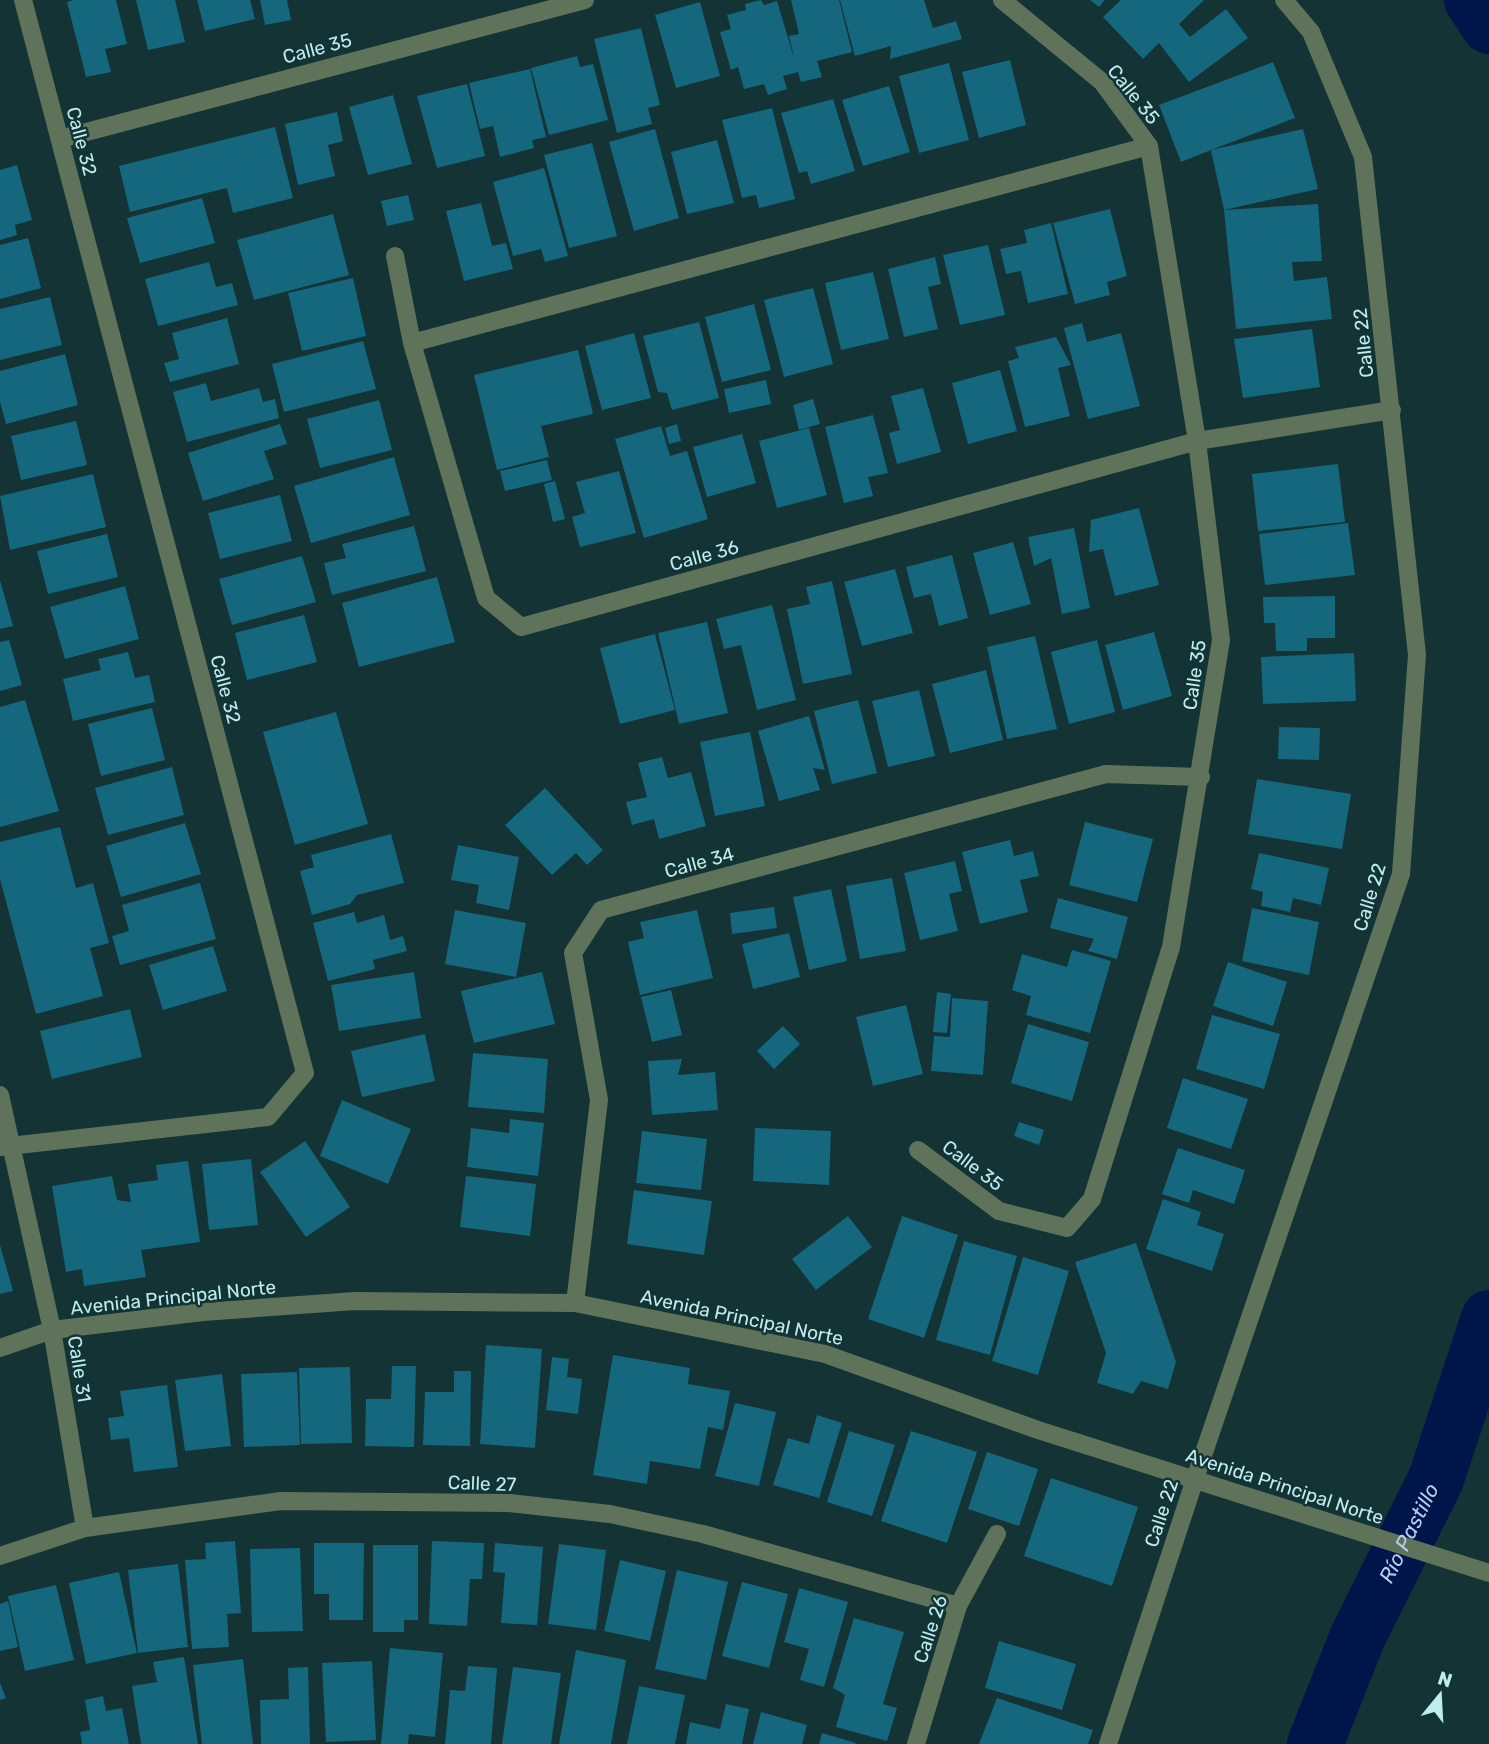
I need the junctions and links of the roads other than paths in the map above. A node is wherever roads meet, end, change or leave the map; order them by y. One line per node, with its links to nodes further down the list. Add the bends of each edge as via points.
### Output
1 (23, 0): 5 (street, Calle 32)
2 (585, 0): 5 (street, Calle 35)
3 (1002, 0): 6 (street, Calle 35, via 1102,82)
4 (1284, 0): 9 (street, Calle 22, via 1311,32 1363,157)
5 (60, 139): 13 (street, Calle 32, via 305,1073 268,1117)
6 (1149, 146): 8 (street); 10 (street, Calle 35)
7 (395, 256): 8 (street, Calle 36)
8 (412, 343): 10 (street, Calle 36, via 486,598 522,627)
9 (1392, 410): 10 (street); 18 (street, Calle 22, via 1418,655 1401,874)
10 (1197, 441): 11 (street, Calle 35, via 1222,640)
11 (1201, 777): 14 (street, Calle 35, via 1171,947 1092,1199 1067,1228 999,1211); 15 (street, Calle 34, via 1105,774 601,910 573,953 599,1100)
12 (0, 1095): 13 (street, Calle 31)
13 (6, 1145): 16 (street, Calle 31)
14 (918, 1150)
15 (575, 1303): 16 (street, Avenida Principal Norte, via 355,1301 203,1312); 18 (street, Avenida Principal Norte, via 825,1354 1038,1430)
16 (52, 1330): 17 (street, Avenida Principal Norte); 19 (street, Calle 31)
17 (0, 1348)
18 (1195, 1479): 22 (street, Avenida Principal Norte); 25 (street, Calle 22)
19 (85, 1528): 21 (street, Calle 27); 23 (street, Calle 27, via 281,1501 509,1503 610,1514 703,1534)
20 (997, 1534): 23 (street, Calle 26)
21 (0, 1556)
22 (1489, 1573)
23 (958, 1606): 24 (street, Calle 26)
24 (916, 1744)
25 (1108, 1744)

